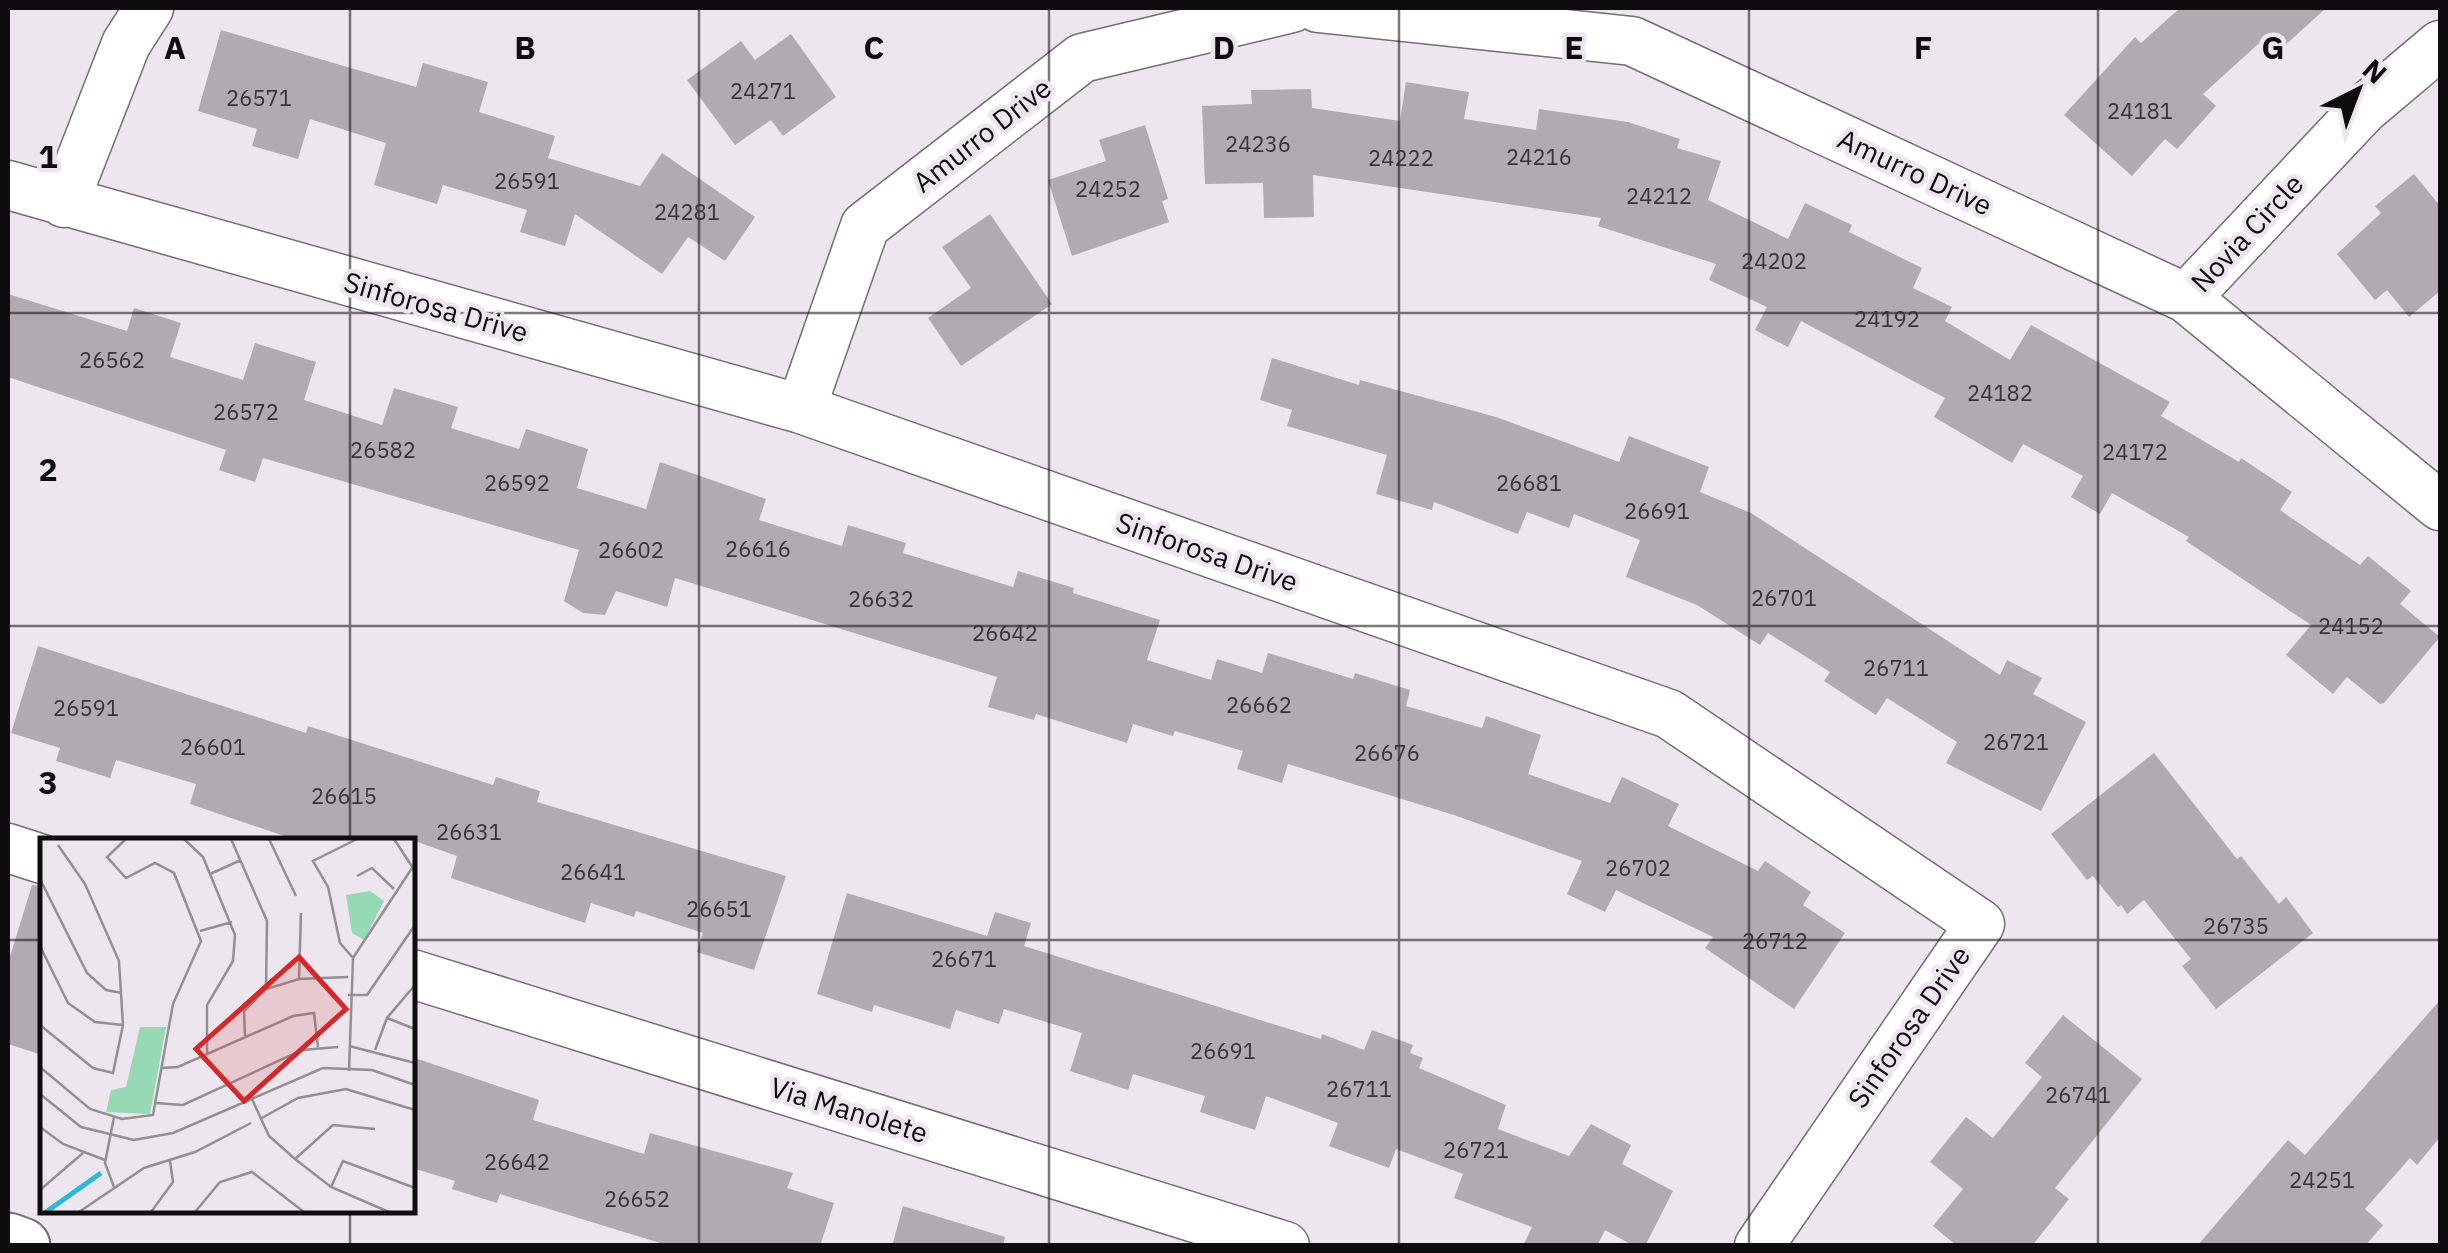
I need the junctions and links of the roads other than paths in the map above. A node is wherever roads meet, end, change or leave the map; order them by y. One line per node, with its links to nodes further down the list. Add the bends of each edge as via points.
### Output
1 (149, 8): 7 (street, via 126,44)
2 (1292, 8): 9 (street, Amurro Drive, via 1082,58 866,226)
3 (1318, 8): 4 (street, Amurro Drive)
4 (1641, 24): 8 (street, Amurro Drive)
5 (2440, 44): 8 (street, Novia Circle, via 2363,110)
6 (8, 184): 7 (street, Sinforosa Drive)
7 (64, 203): 9 (street, Sinforosa Drive)
8 (2186, 298): 10 (street, Amurro Drive)
9 (801, 410): 17 (street, Sinforosa Drive, via 1669,714 1980,924)
10 (2440, 506)
11 (8, 848): 12 (street)
12 (40, 858)
13 (415, 975): 16 (street, Via Manolete)
14 (8, 1241): 15 (main road)
15 (22, 1246)
16 (1286, 1246)
17 (1758, 1246)

